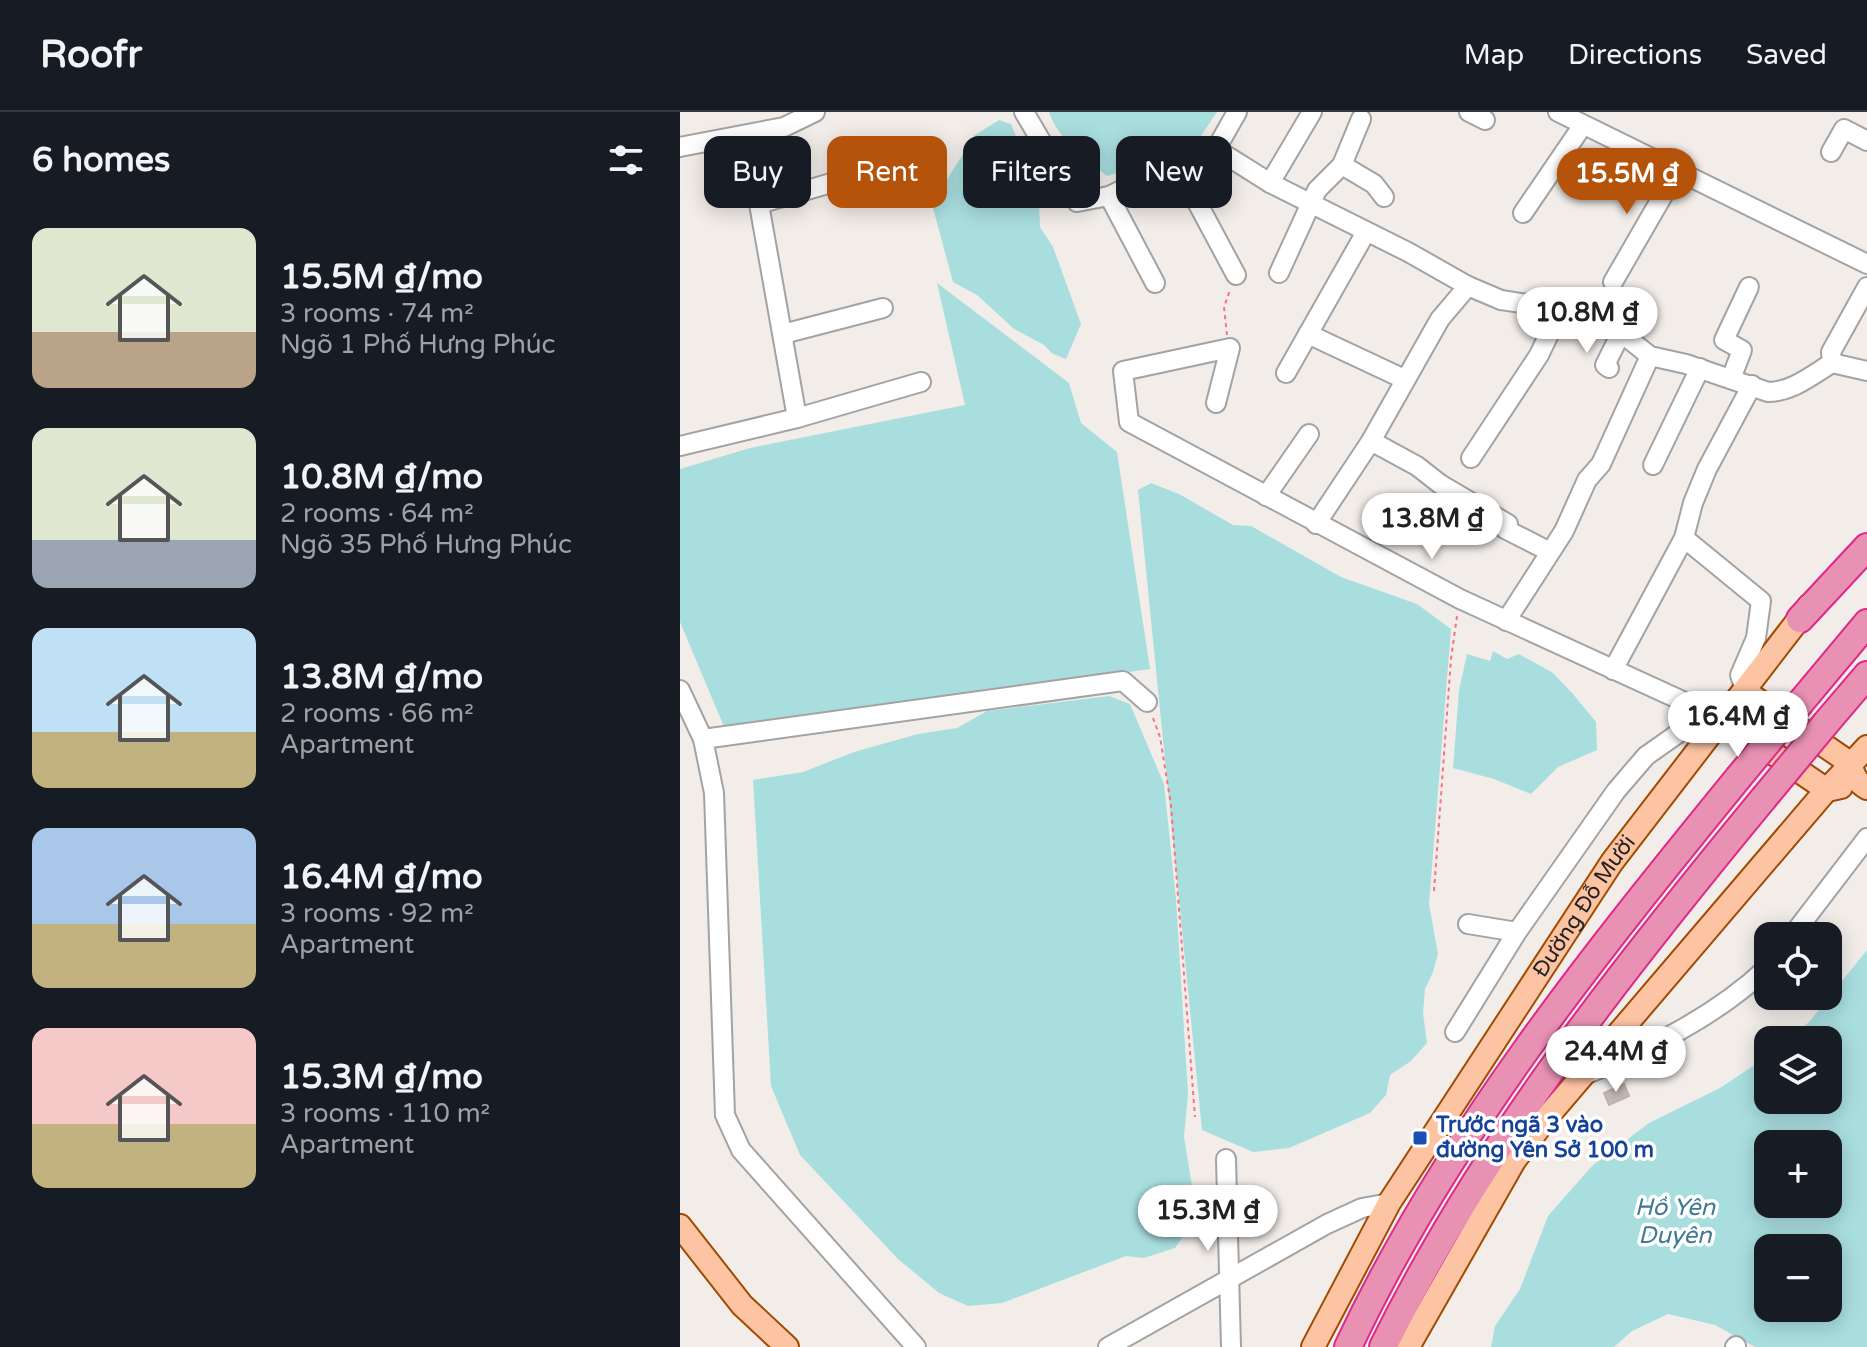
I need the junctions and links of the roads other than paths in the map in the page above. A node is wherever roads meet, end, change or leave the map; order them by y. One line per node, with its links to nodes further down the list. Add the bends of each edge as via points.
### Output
1 (815, 112): 10 (street, via 784,127)
2 (1024, 112): 18 (street, via 1077,202)
3 (1237, 112): 8 (street)
4 (1312, 112): 15 (street)
5 (1558, 112): 7 (street)
6 (1361, 119): 13 (street)
7 (1583, 125): 14 (street); 22 (street)
8 (1223, 136)
9 (1867, 141): 11 (street, via 1844,129)
10 (680, 147)
11 (1831, 152)
12 (1232, 159): 15 (street)
13 (1342, 165): 19 (street, via 1374,184); 20 (street, via 1317,190)
14 (1677, 171): 24 (street); 27 (street)
15 (1270, 183): 20 (street)
16 (827, 184): 35 (street, via 759,204)
17 (1116, 193): 18 (street)
18 (1109, 196): 28 (street)
19 (1384, 197)
20 (1312, 205): 23 (street); 25 (street)
21 (1200, 208): 26 (street)
22 (1523, 213)
23 (1366, 232): 29 (street); 36 (street)
24 (1867, 264)
25 (1279, 273)
26 (1236, 275)
27 (1613, 282)
28 (1155, 283)
29 (1468, 286): 33 (street, via 1501,300); 43 (street, via 1440,319)
30 (1749, 287): 44 (street, via 1724,340 1742,350)
31 (1867, 287): 38 (street, via 1831,352)
32 (883, 308): 35 (street)
33 (1561, 309): 34 (street, via 1605,320); 52 (street, via 1539,355)
34 (1621, 333): 37 (street); 39 (street, via 1605,365)
35 (783, 334): 48 (street)
36 (1308, 334): 42 (street); 43 (street)
37 (1650, 356): 40 (street); 59 (street, via 1601,464 1587,480)
38 (1832, 363): 41 (street); 46 (street, via 1780,392)
39 (1609, 368)
40 (1700, 368): 44 (street); 53 (street)
41 (1867, 371)
42 (1286, 373)
43 (1404, 379): 50 (street)
44 (1731, 379): 46 (street)
45 (921, 382): 48 (street)
46 (1752, 385): 57 (street, via 1707,469)
47 (1216, 403): 54 (street, via 1230,348 1123,371 1129,422)
48 (797, 418): 51 (street)
49 (1309, 434): 54 (street)
50 (1371, 441): 55 (street); 59 (street, via 1508,524 1505,529)
51 (680, 446)
52 (1471, 458)
53 (1653, 465)
54 (1266, 496): 55 (street)
55 (1316, 524): 61 (street)
56 (1867, 533): 60 (main road, Đường Đỗ Mười)
57 (1684, 538): 63 (street); 66 (street, via 1761,601 1756,638 1740,675)
58 (1867, 547): 60 (highway)
59 (1550, 552): 61 (street)
60 (1800, 619): 66 (main road, Đường Đỗ Mười)
61 (1506, 621): 63 (street)
62 (1867, 623): 90 (highway, bridge, via 1544,1023 1433,1191)
63 (1613, 670): 68 (street)
64 (1867, 675): 91 (highway, bridge, via 1666,917 1562,1054 1458,1210)
65 (680, 690): 69 (street)
66 (1746, 692): 68 (main road, Đường Đỗ Mười); 71 (main road)
67 (1147, 702): 69 (street, via 1123,681)
68 (1716, 716): 73 (main road); 77 (street, via 1646,756); 82 (main road, Đường Đỗ Mười, via 1612,862)
69 (703, 739): 86 (street, via 714,793 725,1115 757,1170)
70 (1867, 747): 71 (main road)
71 (1850, 763): 72 (main road); 73 (main road)
72 (1864, 786): 73 (main road)
73 (1827, 790): 80 (main road)
74 (1867, 838): 75 (street)
75 (1803, 922)
76 (1468, 924): 77 (street)
77 (1517, 932): 79 (street)
78 (1754, 980): 80 (street, via 1704,1017)
79 (1455, 1032)
80 (1580, 1077): 92 (main road, via 1514,1161)
81 (1226, 1159): 84 (street)
82 (1389, 1203): 84 (street, via 1344,1215); 89 (main road, Đường Đỗ Mười)
83 (680, 1226): 85 (main road, via 742,1305)
84 (1229, 1280): 87 (street); 88 (street)
85 (787, 1347)
86 (916, 1347)
87 (1108, 1347)
88 (1231, 1347)
89 (1313, 1347)
90 (1348, 1347)
91 (1383, 1347)
92 (1408, 1347)

